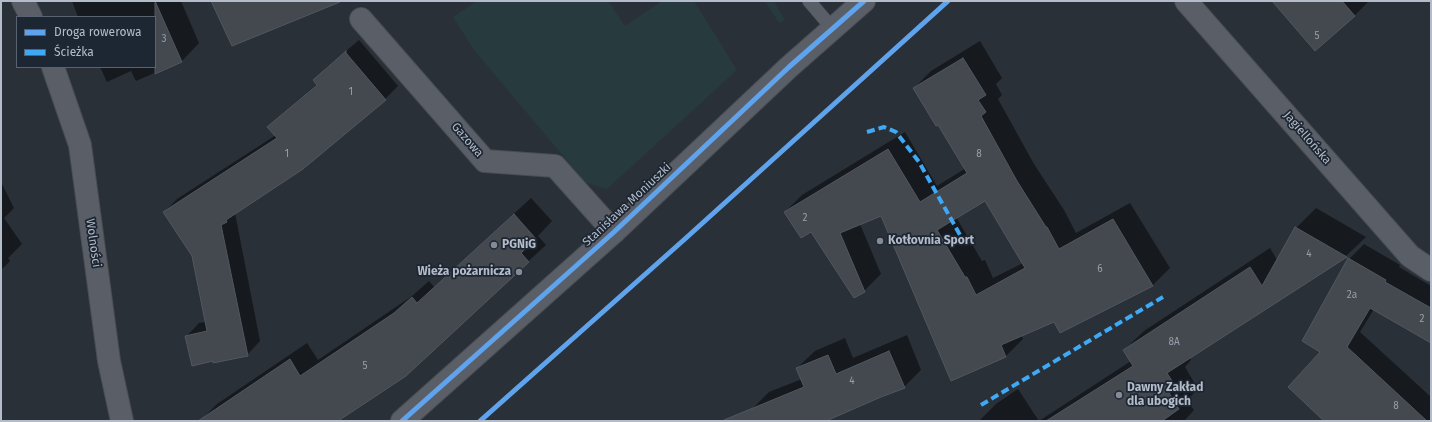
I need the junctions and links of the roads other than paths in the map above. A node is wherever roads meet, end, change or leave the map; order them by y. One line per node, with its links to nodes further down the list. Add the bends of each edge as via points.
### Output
1 (23, 1): 5 (street)
2 (809, 1): 7 (lane)
3 (864, 1): 7 (street, Stanisława Moniuszki)
4 (1186, 1): 10 (street, Jagiellońska, via 1410,256)
5 (30, 16)
6 (361, 18): 9 (street, Gazowa, via 485,161 555,166)
7 (832, 28): 9 (street, Stanisława Moniuszki)
8 (53, 68): 11 (street, Wolności, via 80,145 109,361)
9 (614, 232): 12 (street, Stanisława Moniuszki)
10 (1431, 270)
11 (122, 421)
12 (402, 421)

